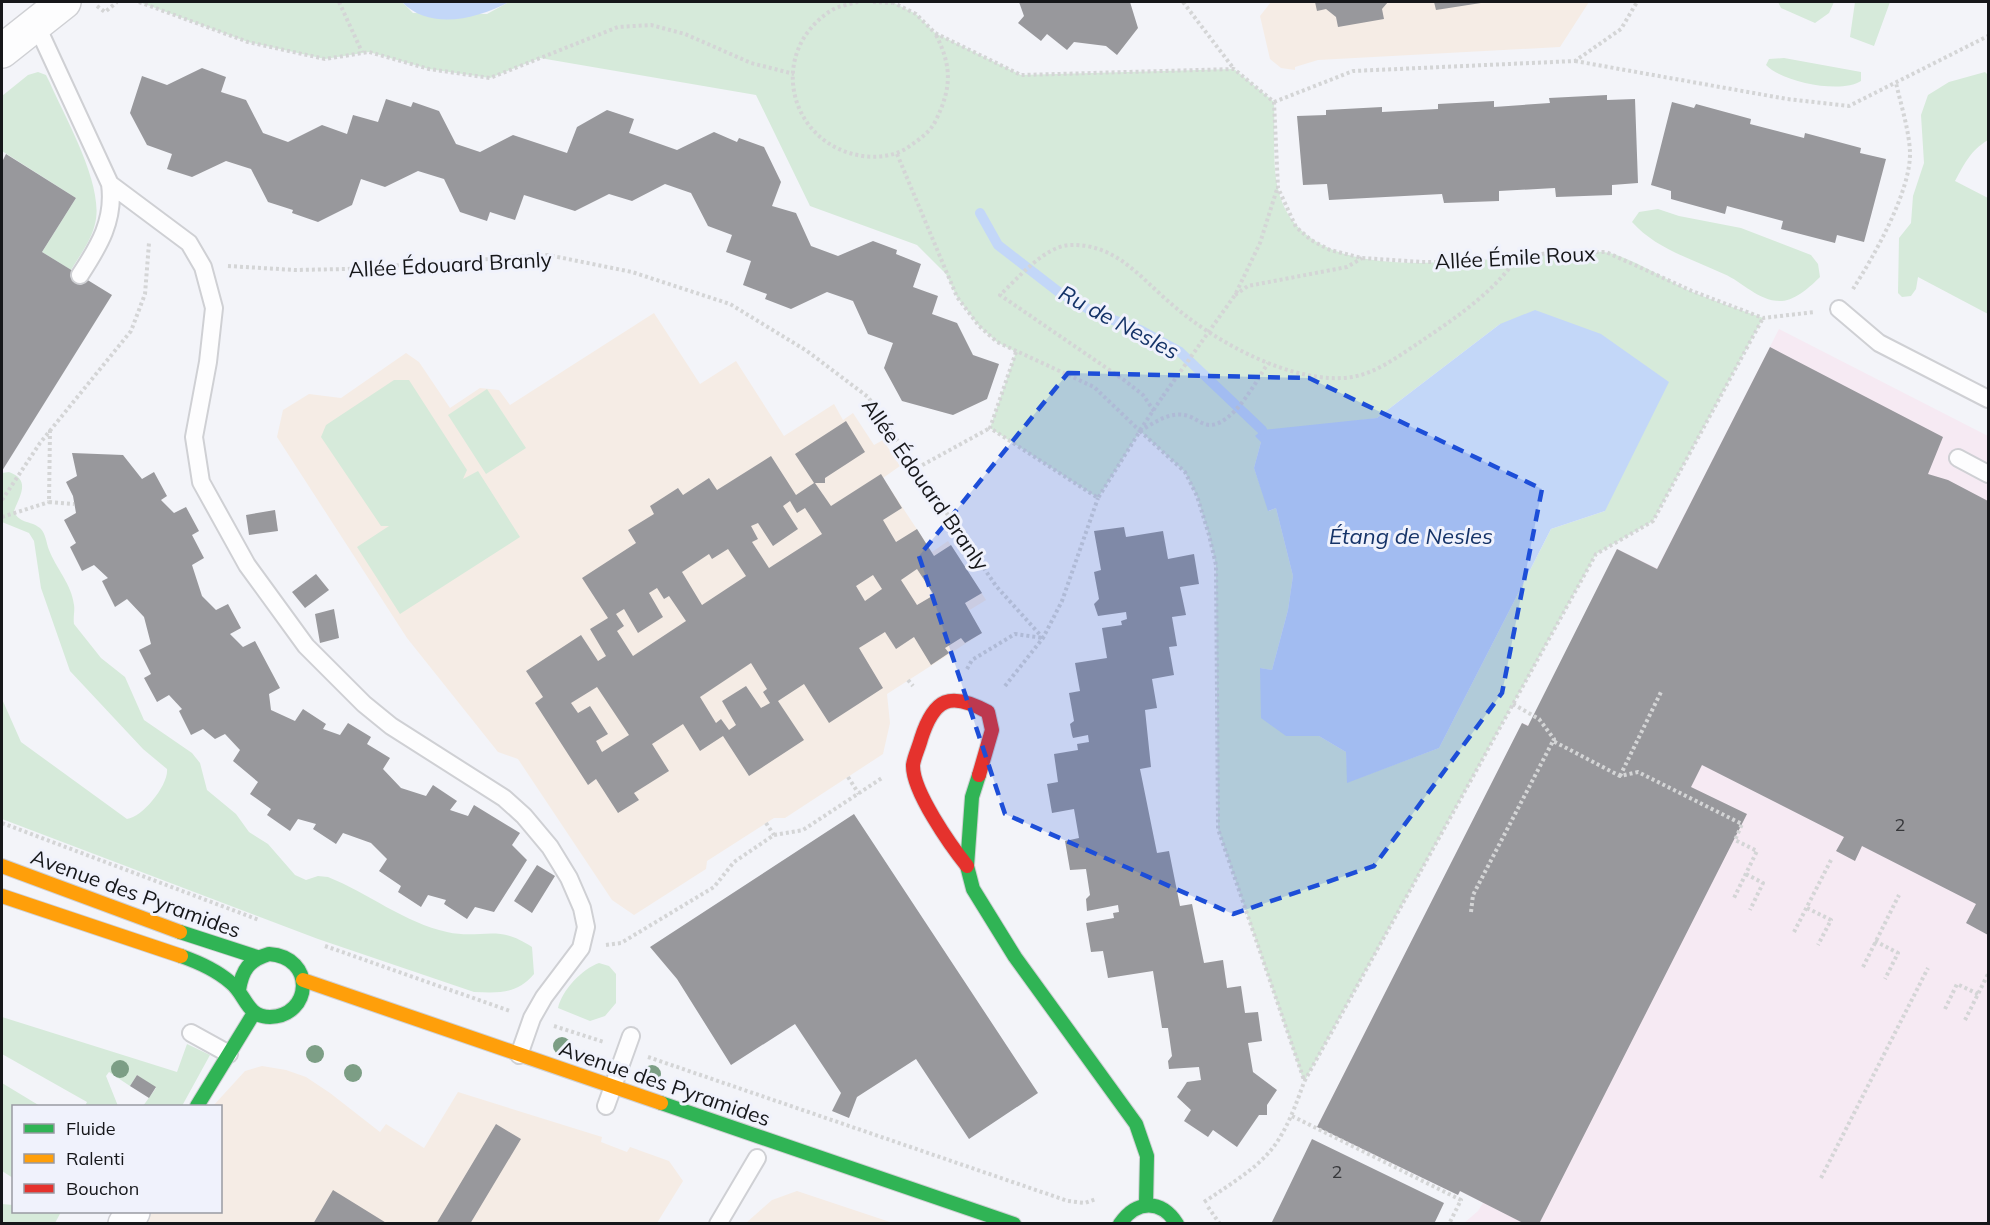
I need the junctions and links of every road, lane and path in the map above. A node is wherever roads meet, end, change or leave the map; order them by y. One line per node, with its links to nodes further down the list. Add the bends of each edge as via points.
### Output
1 (64, 2): 11 (street)
2 (92, 2): 3 (path, via 105,12)
3 (117, 2)
4 (139, 2): 15 (path, via 248,42 325,59)
5 (339, 2): 15 (path)
6 (858, 2): 18 (path, via 832,10 809,30 795,57)
7 (873, 2): 8 (path)
8 (892, 2): 12 (path, via 916,14)
9 (1183, 2): 17 (path)
10 (1637, 2): 16 (path, via 1621,29)
11 (36, 24): 14 (street); 22 (lane)
12 (935, 33): 17 (path, via 1021,75); 21 (path, via 945,53 949,80 946,100 923,137)
13 (1989, 36): 19 (path)
14 (2, 51)
15 (362, 52): 18 (path, via 429,69 490,78 618,27 651,25 751,63)
16 (1575, 61): 19 (path, via 1787,99 1849,106); 20 (path, via 1353,70)
17 (1234, 69): 20 (path)
18 (794, 74): 21 (path, via 793,91 801,117 822,141 846,153 873,157)
19 (1896, 83): 30 (path, via 1910,152 1907,176 1875,254)
20 (1274, 102): 23 (path)
21 (897, 154): 32 (path, via 957,297 979,326)
22 (110, 184): 24 (lane); 28 (lane, via 110,217)
23 (1278, 188): 25 (path, Allée Émile Roux, via 1296,227 1311,240 1330,250); 29 (path, via 1260,243)
24 (151, 215): 27 (lane, via 189,243); 37 (path, via 145,294 131,331)
25 (1362, 258): 26 (path, Allée Émile Roux, via 1422,262); 29 (path, via 1347,267 1248,286)
26 (1516, 258): 31 (path, Allée Émile Roux, via 1557,252 1606,252); 33 (path, via 1506,274 1454,318 1378,368 1354,377 1325,379)
27 (203, 267): 40 (path, Allée Édouard Branly, via 346,269 548,255 632,272 730,304 807,351 868,397); 72 (lane, via 214,308 194,437 201,482 247,565 306,646 364,704 391,726 504,798 524,816 550,847 582,908 586,927)
28 (80, 275)
29 (1235, 295): 35 (path, bridge)
30 (1839, 309): 31 (path, Allée Émile Roux); 34 (lane, via 1879,343)
31 (1763, 318): 50 (path, via 1653,521 1596,554)
32 (1016, 352): 36 (path); 38 (path, via 1094,387)
33 (1268, 363): 35 (path, via 1190,320 1117,256 1095,248 1067,245 1048,253 1000,295 1124,380 1143,395); 38 (path, via 1245,401 1230,415 1210,425 1182,414 1170,415)
34 (1989, 399)
35 (1154, 411): 38 (path)
36 (990, 428): 40 (path); 42 (path)
37 (50, 430): 43 (path); 44 (path)
38 (1140, 430): 42 (path); 88 (path, via 1185,472 1209,535 1216,565 1218,829)
39 (1958, 459): 41 (lane)
40 (917, 468): 47 (path, Allée Édouard Branly, via 996,586)
41 (1989, 474)
42 (1098, 498): 47 (path, via 1073,574)
43 (2, 500)
44 (49, 502): 45 (path); 46 (path)
45 (74, 504)
46 (2, 517)
47 (1043, 638): 48 (path, via 1015,634 972,660); 51 (path)
48 (963, 676)
49 (1661, 692): 53 (path)
50 (1513, 704): 52 (path, via 1539,719); 88 (path)
51 (988, 712): 61 (main road, via 992,730 972,797); 61 (main road, via 968,701 949,700 929,714 914,766 922,795 949,844)
52 (1553, 741): 53 (path); 68 (path, via 1473,896)
53 (1620, 776): 62 (path, via 1638,772 1742,824 1735,840 1757,851)
54 (848, 777): 56 (path)
55 (882, 778): 56 (path)
56 (859, 794): 58 (path, via 802,830)
57 (766, 823): 58 (path)
58 (774, 835): 72 (path, via 734,862 714,887 621,944)
59 (1832, 860): 66 (path)
60 (2, 866): 73 (main road, Avenue des Pyramides)
61 (967, 866): 96 (main road, via 973,890 993,926 1136,1124 1147,1156)
62 (1746, 874): 65 (path); 67 (path, via 1762,883)
63 (1899, 895): 70 (path)
64 (2, 896): 79 (main road, Avenue des Pyramides, via 189,959 211,969)
65 (1732, 900)
66 (1807, 908): 69 (path); 71 (path, via 1831,920)
67 (1750, 910)
68 (1471, 912)
69 (1794, 932)
70 (1875, 941): 74 (path); 77 (path, via 1898,953)
71 (1818, 945)
72 (581, 948): 87 (lane, via 544,997)
73 (257, 957): 78 (main road, Avenue des Pyramides, via 277,954 287,958); 79 (main road, Avenue des Pyramides, via 242,972)
74 (1863, 967)
75 (1928, 968): 94 (path)
76 (1989, 974): 80 (path)
77 (1885, 979)
78 (303, 980): 82 (main road, via 303,1004 282,1016 263,1017); 87 (main road, Avenue des Pyramides)
79 (239, 990): 82 (main road, Avenue des Pyramides)
80 (1978, 994): 81 (path, via 1957,984); 83 (path)
81 (1945, 1009)
82 (254, 1013): 86 (main road)
83 (1965, 1020)
84 (191, 1033): 86 (lane)
85 (631, 1036): 89 (lane)
86 (229, 1054): 90 (main road)
87 (519, 1055): 89 (main road, Avenue des Pyramides)
88 (1305, 1082): 92 (path)
89 (613, 1087): 91 (lane); 98 (main road, Avenue des Pyramides)
90 (198, 1105)
91 (606, 1106)
92 (1292, 1116): 95 (path, via 1278,1144 1262,1163); 101 (path, via 1461,1200)
93 (757, 1158): 97 (lane)
94 (1821, 1178)
95 (1204, 1202)
96 (1146, 1204): 99 (main road, via 1129,1210); 100 (main road, via 1166,1209)
97 (718, 1224)
98 (1014, 1224)
99 (1120, 1224)
100 (1177, 1224)
101 (1449, 1224)

